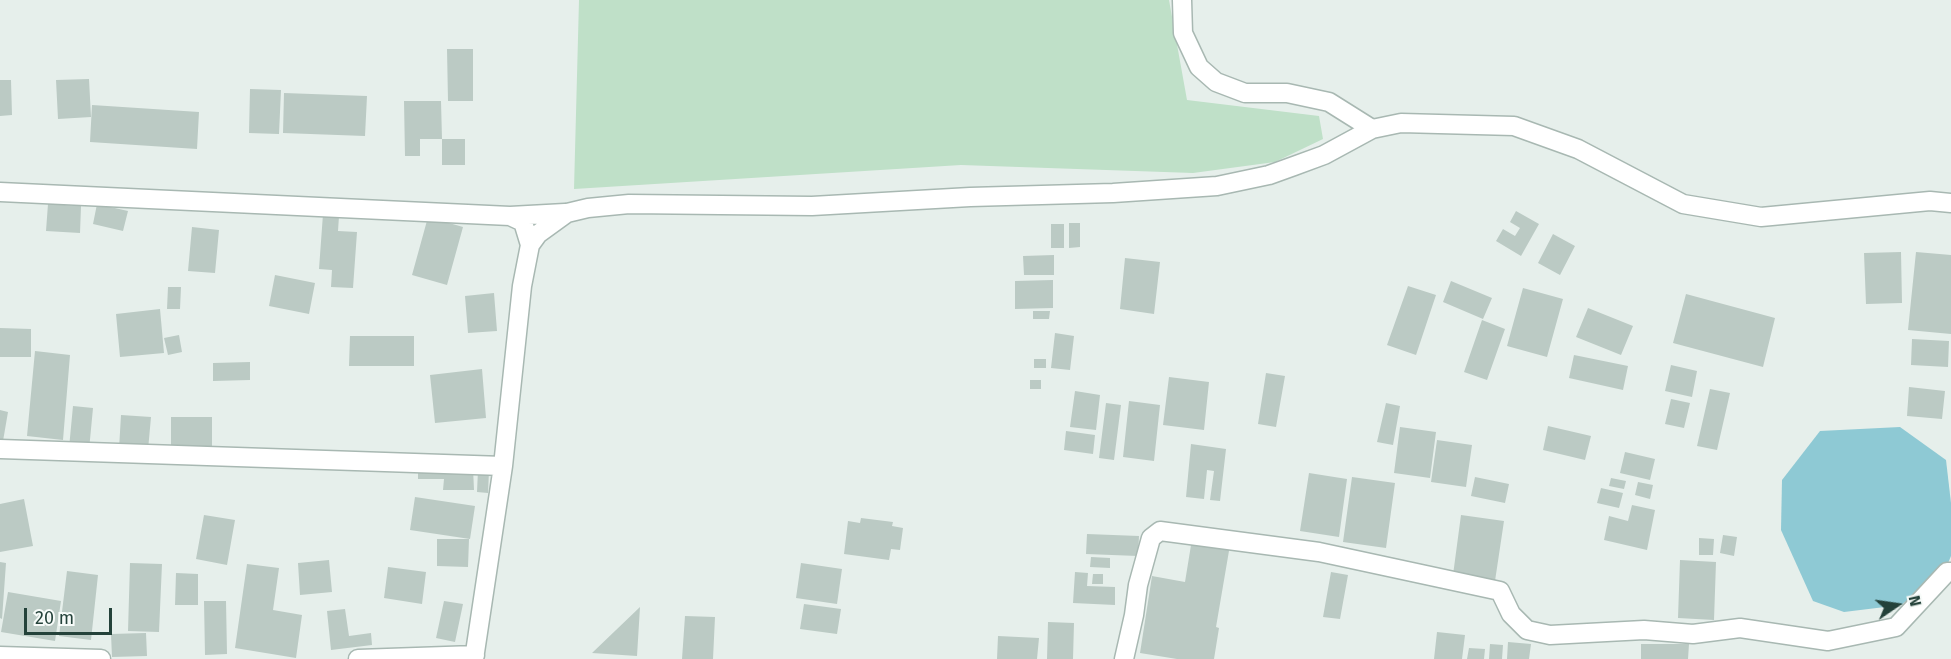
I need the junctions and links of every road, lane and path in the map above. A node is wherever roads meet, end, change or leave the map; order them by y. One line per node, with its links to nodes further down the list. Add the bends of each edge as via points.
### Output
1 (1182, 0): 2 (street, via 1183,33 1199,67 1216,82 1245,93 1287,93 1329,102)
2 (1372, 129): 4 (street, via 1401,123 1514,126 1578,149 1683,204 1761,217 1930,201); 5 (street, via 1324,155 1269,175 1217,186 812,206 629,204)
3 (0, 192): 6 (street)
4 (1951, 203)
5 (567, 213): 6 (street); 7 (street, via 538,234)
6 (510, 216): 7 (street, via 523,222)
7 (530, 245): 9 (street)
8 (0, 449): 9 (street)
9 (503, 466): 12 (street)
10 (1951, 572): 15 (street, via 1896,627 1827,641 1740,628 1693,634 1644,630 1550,635 1527,630 1510,614 1500,591 1319,552 1160,531 1151,538)
11 (0, 656): 13 (street)
12 (474, 657): 14 (street)
13 (101, 659)
14 (358, 659)
15 (1124, 659)

